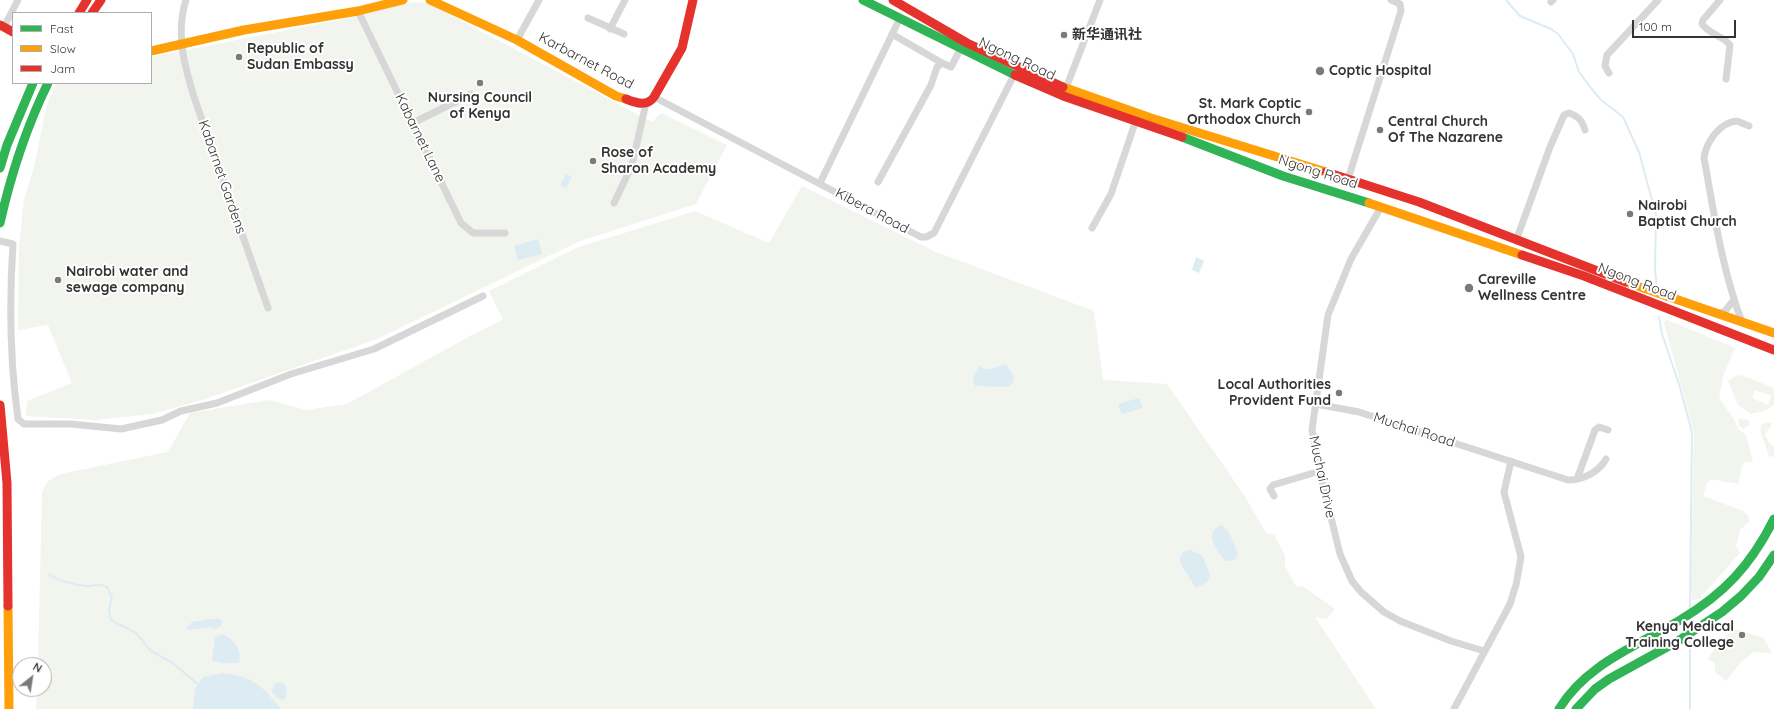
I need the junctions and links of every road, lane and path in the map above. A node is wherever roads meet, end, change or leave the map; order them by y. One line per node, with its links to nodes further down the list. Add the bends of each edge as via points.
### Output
1 (18, 0): 19 (street)
2 (87, 0): 16 (main road)
3 (186, 0): 25 (street, Kabarnet Gardens, via 183,8)
4 (402, 0): 15 (main road)
5 (430, 0): 24 (main road, Karbarnet Road)
6 (539, 0): 24 (street)
7 (625, 0): 20 (street)
8 (863, 0): 18 (main road, Ngong Road)
9 (893, 0): 34 (main road, Ngong Road, via 967,43)
10 (1100, 0): 34 (street)
11 (1391, 0): 44 (street, via 1402,8)
12 (1658, 0): 29 (street, via 1607,55 1605,66)
13 (1720, 0): 31 (street, via 1702,24 1705,29 1726,40 1730,45)
14 (691, 1): 36 (main road, Karbarnet Road, via 682,48)
15 (358, 11): 25 (main road, via 244,30); 39 (street, Kabarnet Lane)
16 (80, 12)
17 (588, 18): 20 (street)
18 (900, 18): 23 (street); 26 (main road, Ngong Road)
19 (2, 26): 21 (main road)
20 (610, 29): 22 (street)
21 (12, 31)
22 (624, 34)
23 (892, 34): 28 (street); 47 (street)
24 (517, 40): 37 (main road, Karbarnet Road, via 616,96)
25 (182, 45): 27 (main road); 59 (street, Kabarnet Gardens, via 184,66 195,100)
26 (961, 48): 28 (street, via 951,67); 30 (main road, Ngong Road)
27 (152, 51)
28 (942, 63): 46 (street, via 937,67)
29 (1610, 73)
30 (1014, 75): 38 (main road, Ngong Road, via 1066,97); 47 (street, Kibera Road, via 934,233 930,236 921,237)
31 (1726, 79)
32 (33, 84): 43 (main road, via 7,144)
33 (48, 84): 52 (main road, via 24,133)
34 (1066, 88): 42 (main road, Ngong Road, via 1151,118)
35 (471, 94): 39 (street)
36 (654, 97): 37 (main road, Karbarnet Road); 47 (street, Kibera Road)
37 (646, 103): 48 (street, via 632,165)
38 (1136, 120): 45 (main road, Ngong Road); 53 (street, via 1111,194)
39 (413, 123): 54 (street, Kabarnet Lane, via 462,223 473,233)
40 (1749, 126): 58 (street, via 1732,122 1721,127 1707,148 1704,158)
41 (1585, 130): 55 (street, via 1577,116 1569,113 1564,115 1550,146)
42 (1297, 163): 44 (main road, Ngong Road); 45 (main road, via 1292,164 1290,170)
43 (0, 168)
44 (1348, 179): 49 (main road, Ngong Road)
45 (1297, 180): 50 (main road, Ngong Road)
46 (878, 182)
47 (820, 183)
48 (614, 202)
49 (1419, 202): 51 (main road, via 1426,212 1423,218); 55 (main road, Ngong Road)
50 (1381, 206): 51 (main road, Ngong Road); 64 (street, Muchai Drive, via 1351,259 1328,315)
51 (1415, 218): 63 (main road, Ngong Road, via 1584,276)
52 (0, 223)
53 (1092, 228)
54 (505, 233)
55 (1517, 238): 60 (main road, Ngong Road, via 1653,292)
56 (0, 241): 57 (street, via 13,244 10,304 13,387 18,419 24,424 71,424 121,429 162,420 181,411 217,403 291,374 374,349)
57 (483, 296)
58 (1733, 301): 60 (street); 61 (street)
59 (268, 308)
60 (1719, 314): 61 (main road, Ngong Road)
61 (1742, 322): 62 (main road, Ngong Road)
62 (1774, 333)
63 (1773, 350)
64 (1316, 404): 68 (street, Muchai Road, via 1359,412); 69 (street, Muchai Drive, via 1312,430)
65 (0, 405): 73 (main road, via 7,483)
66 (1608, 430): 70 (street, via 1599,427 1595,430)
67 (1606, 460): 70 (street, via 1598,469)
68 (1511, 461): 70 (street, Muchai Road, via 1568,480); 78 (street, via 1504,492 1521,557 1513,595)
69 (1320, 471): 71 (street, via 1273,485 1270,489); 78 (street, Muchai Drive, via 1340,554 1352,580 1361,592 1384,612 1400,620 1423,631)
70 (1577, 479)
71 (1274, 496)
72 (1774, 519): 81 (main road, via 1761,546 1732,583 1695,611 1600,665 1571,690)
73 (9, 555): 75 (main road); 77 (main road)
74 (1774, 555): 82 (main road, via 1759,578 1722,614 1609,679 1595,689)
75 (0, 562)
76 (0, 597): 77 (main road, via 5,599)
77 (9, 606): 79 (main road)
78 (1484, 651): 80 (street)
79 (9, 709)
80 (1454, 709)
81 (1559, 709)
82 (1576, 709)

